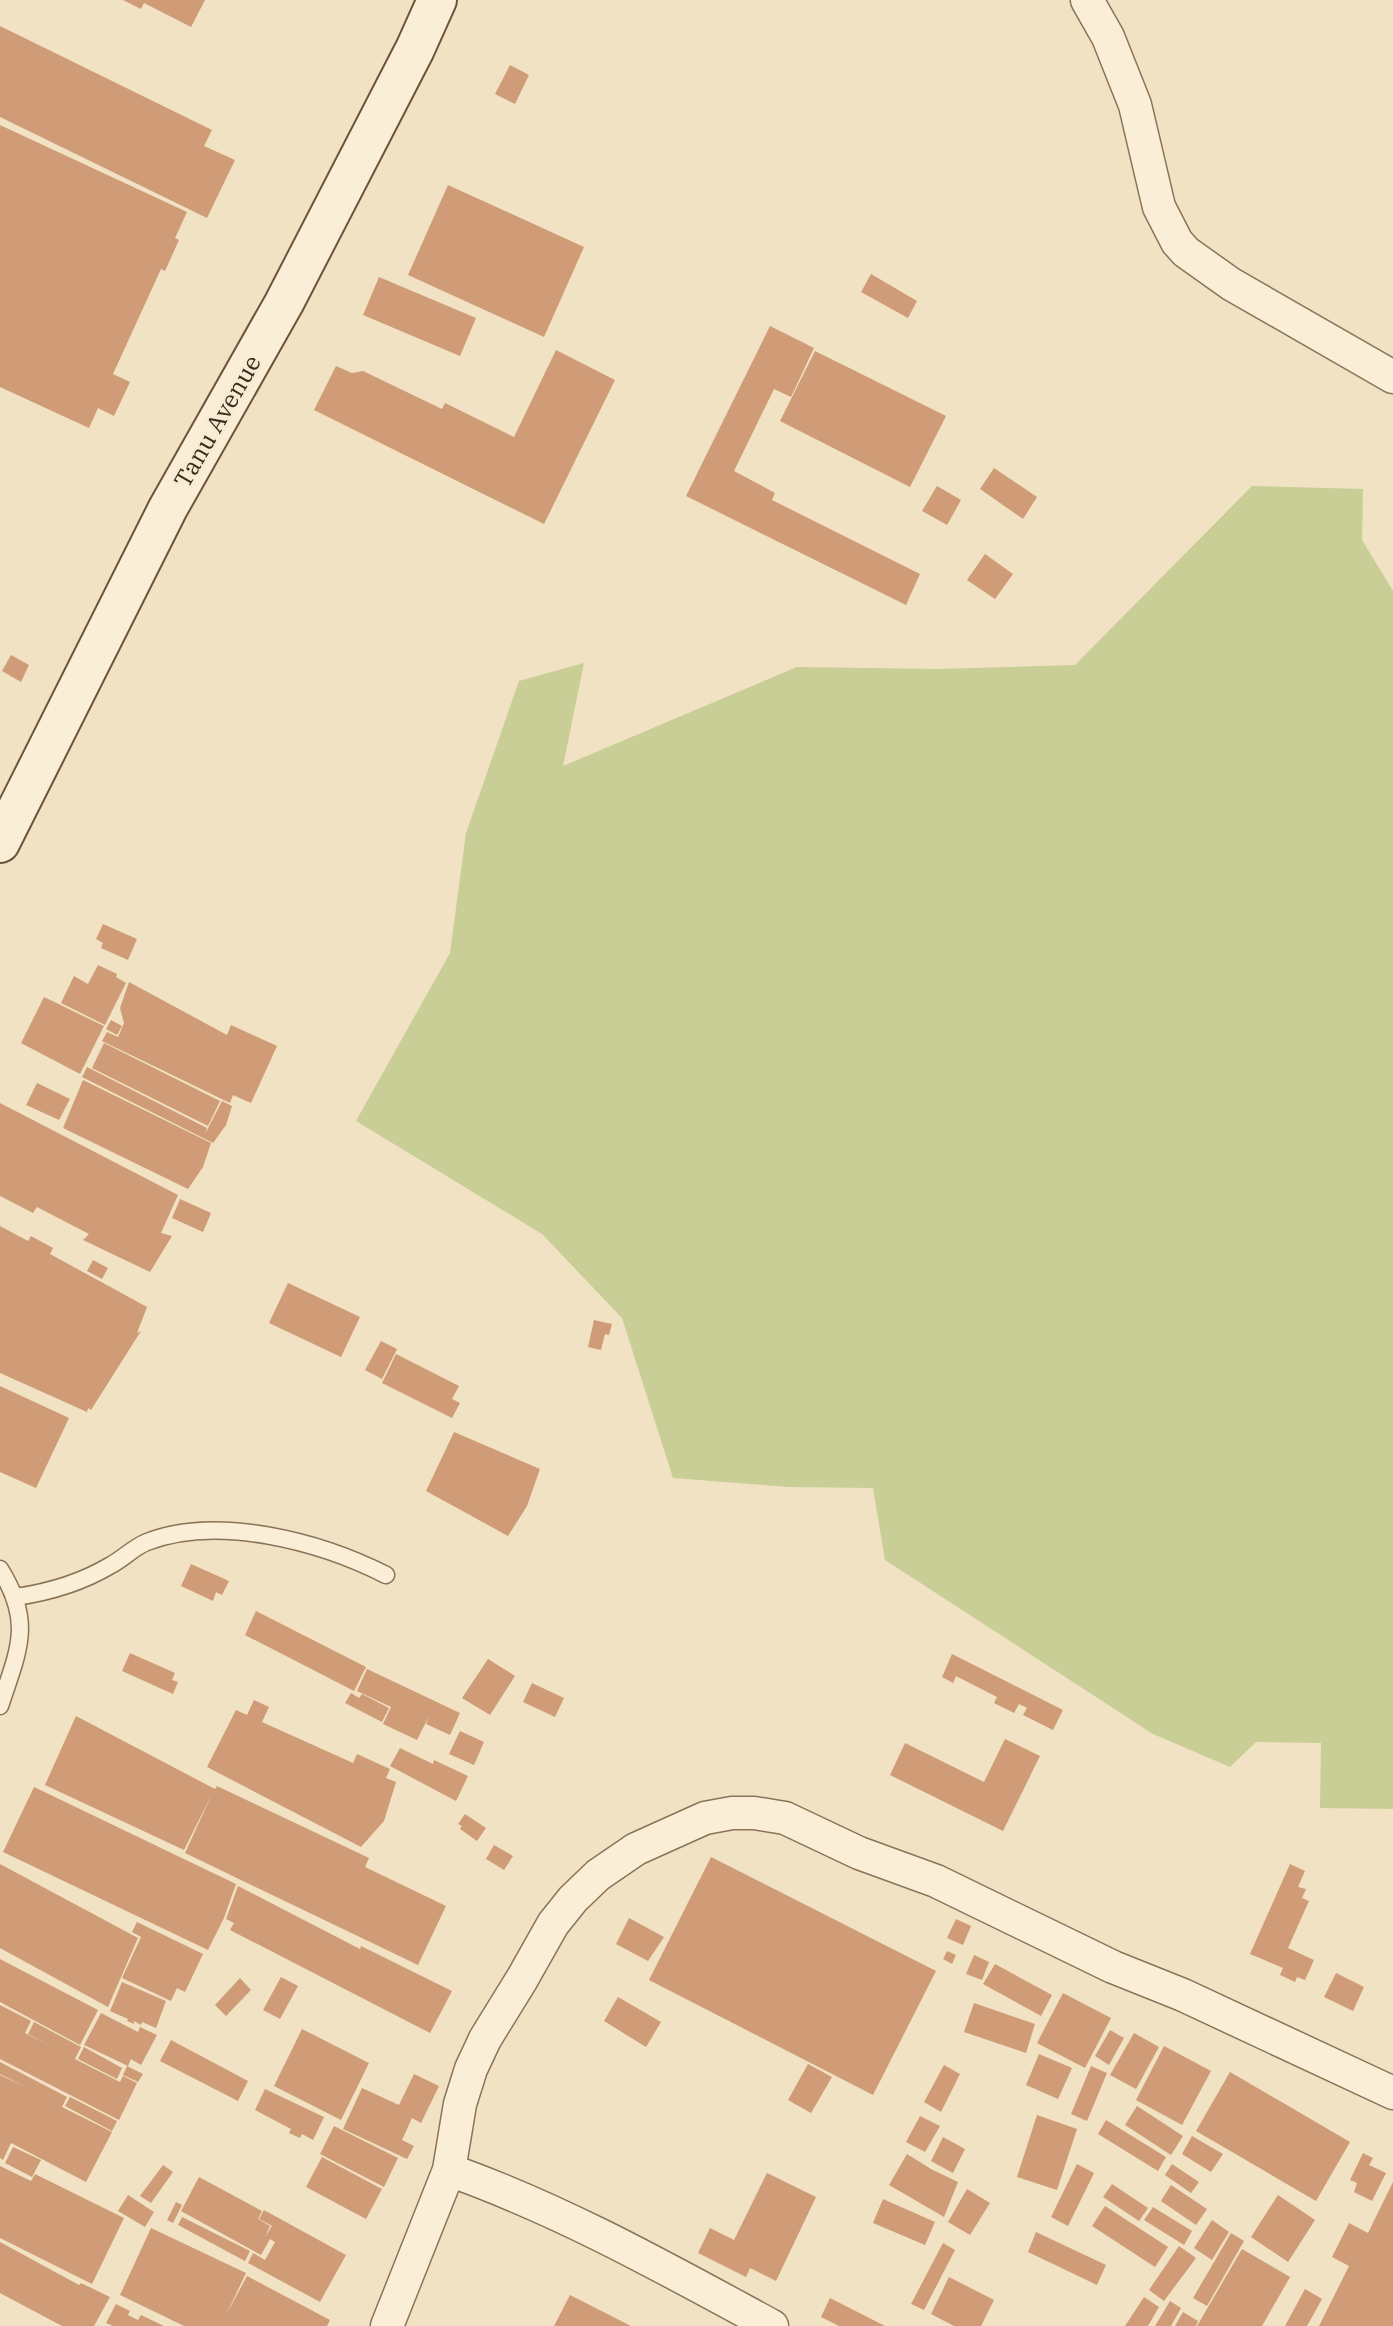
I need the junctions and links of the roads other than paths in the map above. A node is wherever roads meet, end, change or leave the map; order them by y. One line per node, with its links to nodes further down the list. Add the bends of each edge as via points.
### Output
1 (437, 0): 4 (street, Tanu Avenue, via 284,303 168,508)
2 (1087, 0): 3 (street, via 1108,37 1135,105 1159,207 1177,242 1231,284)
3 (1393, 377)
4 (0, 843)
5 (0, 1569): 7 (lane)
6 (386, 1575): 7 (lane, via 305,1544 198,1531 144,1543 73,1584)
7 (16, 1597): 8 (lane, via 20,1639)
8 (0, 1706)
9 (1393, 2093): 10 (street, via 1113,1967 936,1881 859,1853 785,1818 732,1813 705,1818 636,1849 598,1875 553,1924 471,2068)
10 (449, 2170): 11 (street); 12 (street, via 634,2250)
11 (387, 2326)
12 (772, 2326)

